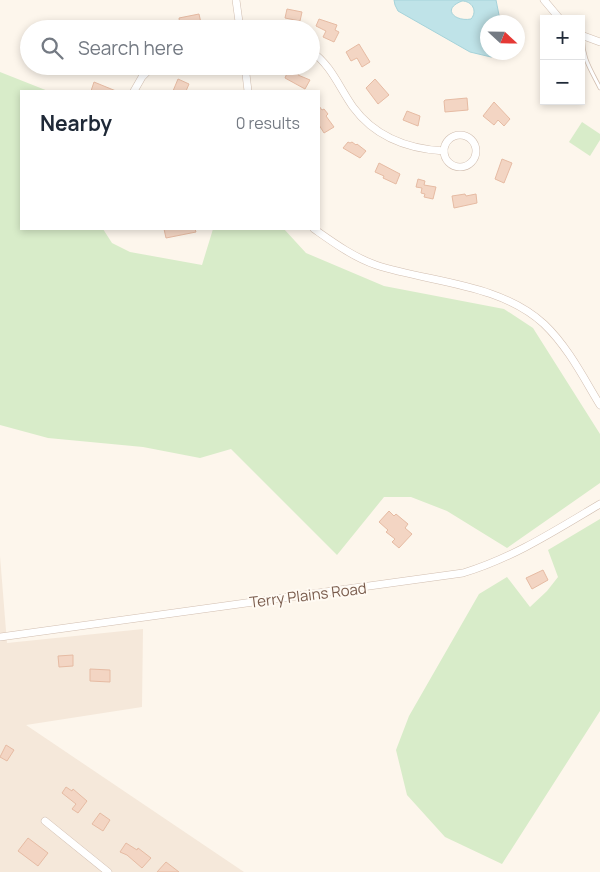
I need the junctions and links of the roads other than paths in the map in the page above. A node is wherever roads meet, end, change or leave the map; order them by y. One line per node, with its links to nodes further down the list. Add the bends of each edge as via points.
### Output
1 (236, 0): 4 (street)
2 (544, 0): 3 (street)
3 (557, 15)
4 (239, 20)
5 (585, 36): 6 (street)
6 (600, 42)
7 (320, 57): 14 (street, via 353,107 378,131 412,147)
8 (585, 58): 11 (lane)
9 (144, 75): 12 (street)
10 (246, 75): 13 (street)
11 (600, 88)
12 (135, 90)
13 (248, 90)
14 (444, 151): 14 (street, via 452,165 462,167 472,162 476,153 474,142 461,134 451,137)
15 (315, 230): 16 (street, via 344,251 374,264 481,291 520,306 561,342)
16 (600, 405)
17 (600, 504): 18 (street, Terry Plains Road, via 523,549 463,573)
18 (0, 637)
19 (45, 821): 20 (street)
20 (103, 871)

